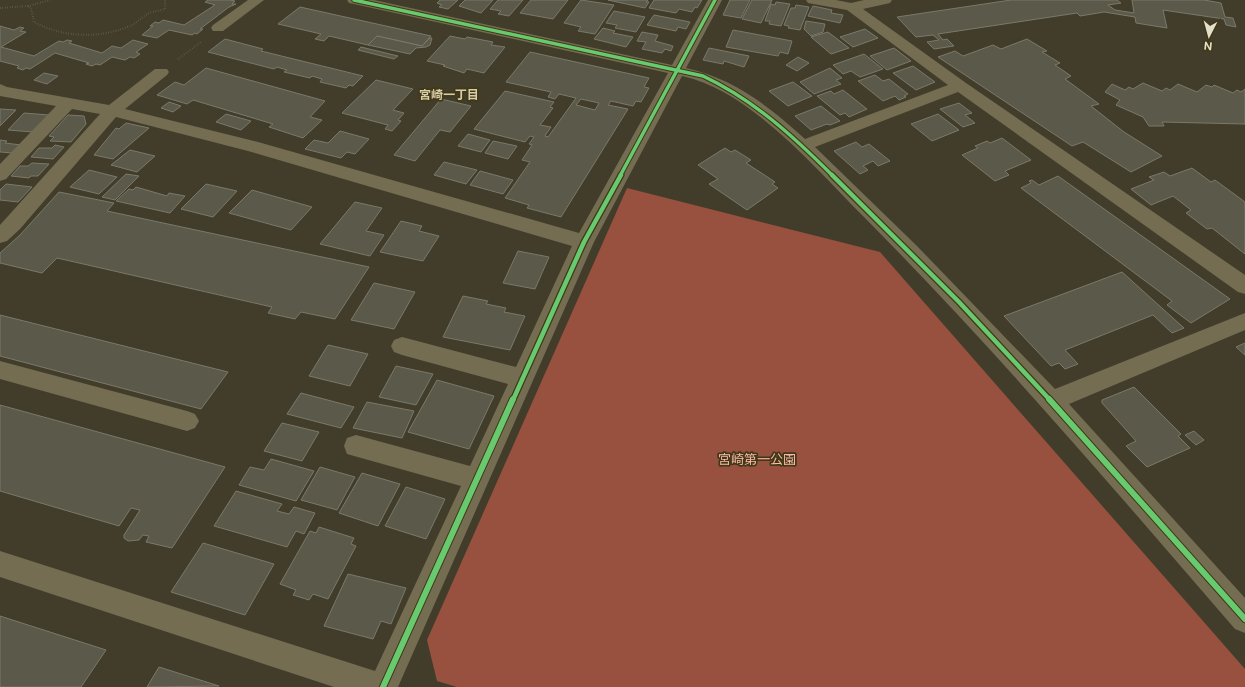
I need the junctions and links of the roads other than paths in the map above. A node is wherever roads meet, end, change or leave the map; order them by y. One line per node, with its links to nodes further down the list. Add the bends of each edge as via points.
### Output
1 (257, 0): 7 (street)
2 (354, 0): 8 (street)
3 (715, 0): 8 (street)
4 (813, 0): 6 (street)
5 (885, 0): 6 (street)
6 (851, 7): 10 (street)
7 (218, 28)
8 (676, 70): 14 (street, via 722,83 747,99); 19 (street)
9 (162, 72): 13 (street)
10 (960, 86): 14 (street); 20 (street)
11 (0, 90): 12 (street)
12 (68, 103): 13 (street); 15 (street)
13 (112, 111): 17 (street); 19 (street, via 252,146)
14 (802, 146): 25 (street, via 916,256)
15 (0, 175)
16 (0, 212): 17 (street)
17 (22, 214): 18 (street)
18 (0, 236)
19 (584, 242): 24 (street)
20 (1245, 286)
21 (1245, 321): 25 (street)
22 (402, 346): 24 (street)
23 (0, 370): 26 (street)
24 (523, 378): 28 (street)
25 (1052, 400): 30 (street)
26 (187, 421)
27 (356, 446): 28 (street)
28 (477, 479): 31 (street)
29 (0, 564): 31 (street)
30 (1245, 620)
31 (382, 687)

